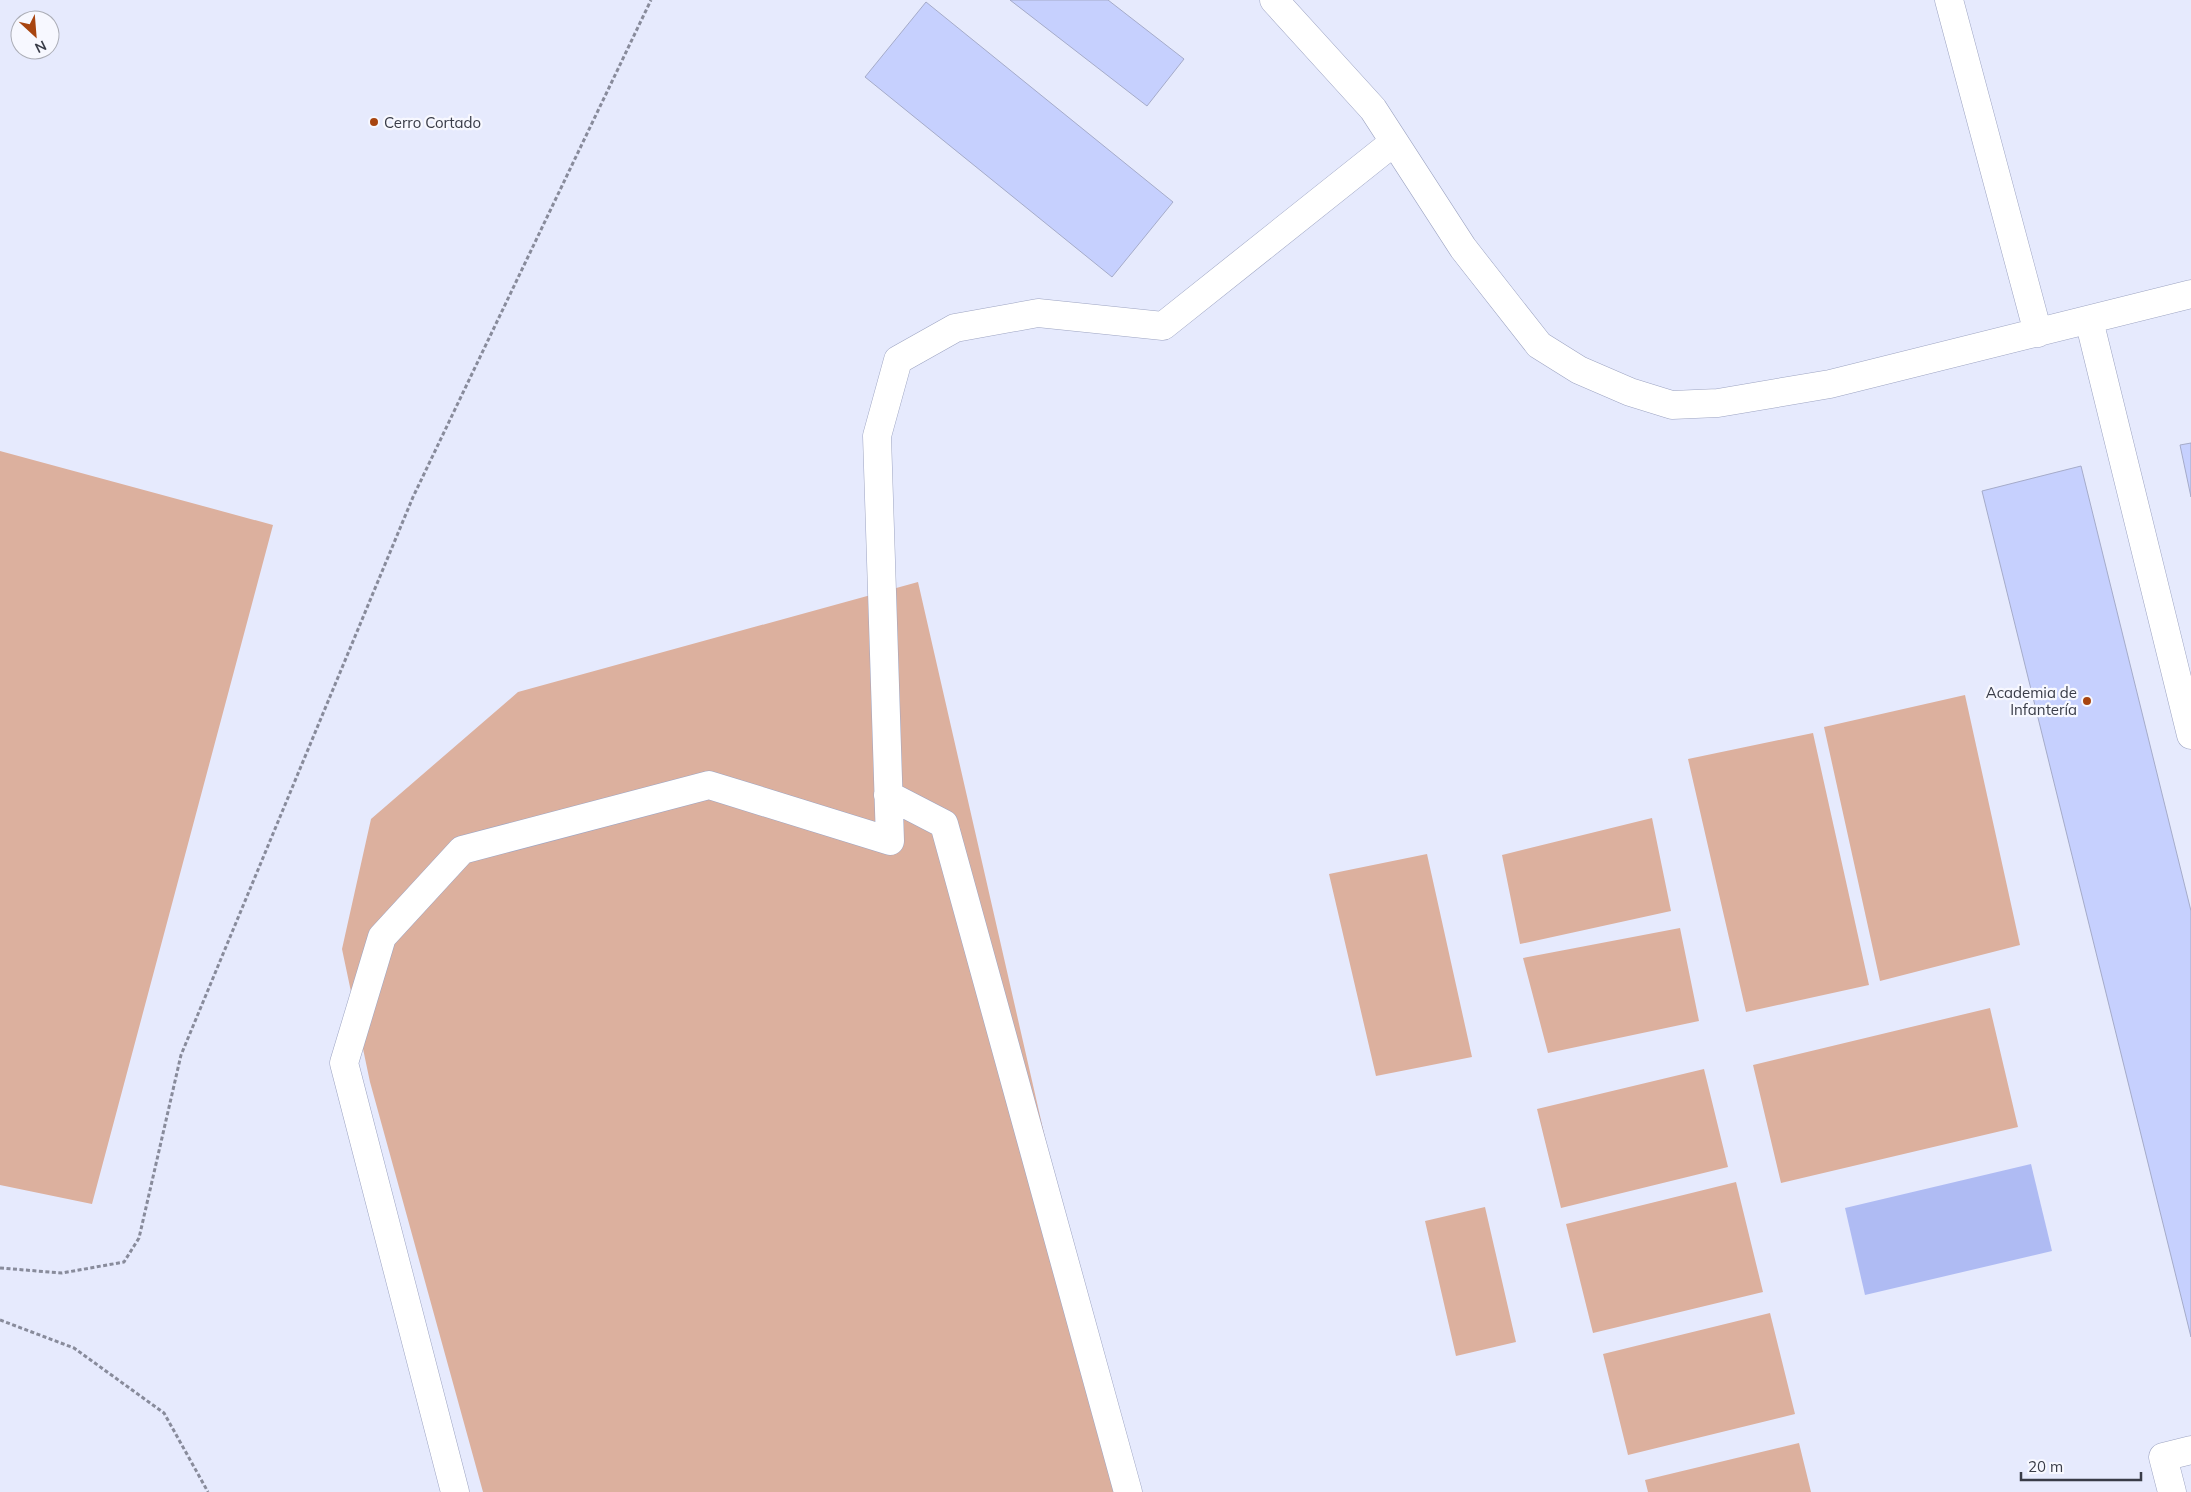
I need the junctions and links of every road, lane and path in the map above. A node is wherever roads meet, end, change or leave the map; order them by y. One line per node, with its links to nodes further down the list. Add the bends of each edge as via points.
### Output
1 (651, 0): 10 (path, via 413,497 184,1046 139,1238 124,1262 62,1273)
2 (1274, 0): 4 (lane, via 1373,109)
3 (1949, 0): 7 (lane)
4 (1394, 142): 7 (lane, via 1463,248 1539,345 1580,370 1630,392 1672,405 1718,403 1830,384); 9 (lane, via 1163,326 1038,313 955,328 898,360 877,436)
5 (2191, 294): 6 (lane)
6 (2089, 320): 7 (lane); 8 (lane)
7 (2038, 333)
8 (2191, 735)
9 (888, 795): 14 (lane, via 890,841 709,785 462,850 382,937 344,1062); 15 (lane, via 944,824)
10 (0, 1268)
11 (0, 1320): 13 (path, via 74,1348 164,1413)
12 (2191, 1450): 16 (lane, via 2163,1457)
13 (208, 1492)
14 (455, 1492)
15 (1128, 1492)
16 (2172, 1492)

